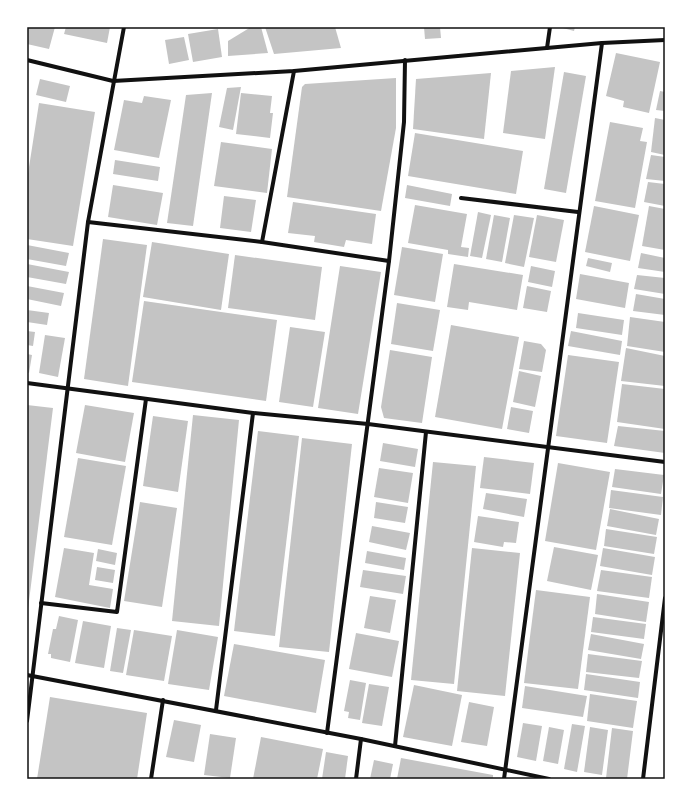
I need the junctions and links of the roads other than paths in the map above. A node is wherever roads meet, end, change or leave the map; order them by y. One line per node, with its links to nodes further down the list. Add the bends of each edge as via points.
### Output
1 (124, 27): 9 (street)
2 (550, 27): 5 (street)
3 (665, 40): 4 (street)
4 (602, 43): 5 (street); 11 (street)
5 (547, 48): 7 (street)
6 (27, 60): 9 (street)
7 (405, 60): 8 (street); 14 (street, via 404,122)
8 (294, 71): 9 (street); 13 (street)
9 (113, 82): 12 (street)
10 (461, 198): 11 (street)
11 (578, 212): 21 (street)
12 (88, 222): 13 (street); 16 (street)
13 (262, 242): 14 (street)
14 (389, 261): 19 (street)
15 (27, 383): 16 (street)
16 (67, 388): 17 (street); 24 (street)
17 (146, 399): 18 (street); 24 (street, via 117,612)
18 (253, 413): 19 (street); 28 (street)
19 (368, 424): 20 (street); 30 (street)
20 (426, 432): 21 (street); 32 (street)
21 (547, 447): 22 (street); 33 (street)
22 (665, 462)
23 (665, 598): 38 (street)
24 (41, 603): 26 (street)
25 (27, 675): 26 (street)
26 (34, 675): 27 (street); 29 (street)
27 (163, 700): 28 (street); 34 (street)
28 (216, 710): 30 (street)
29 (27, 721)
30 (327, 732): 31 (street)
31 (361, 739): 32 (street); 35 (street)
32 (395, 746): 33 (street)
33 (505, 770): 36 (street); 37 (street)
34 (150, 779)
35 (356, 779)
36 (504, 779)
37 (549, 779)
38 (643, 779)

